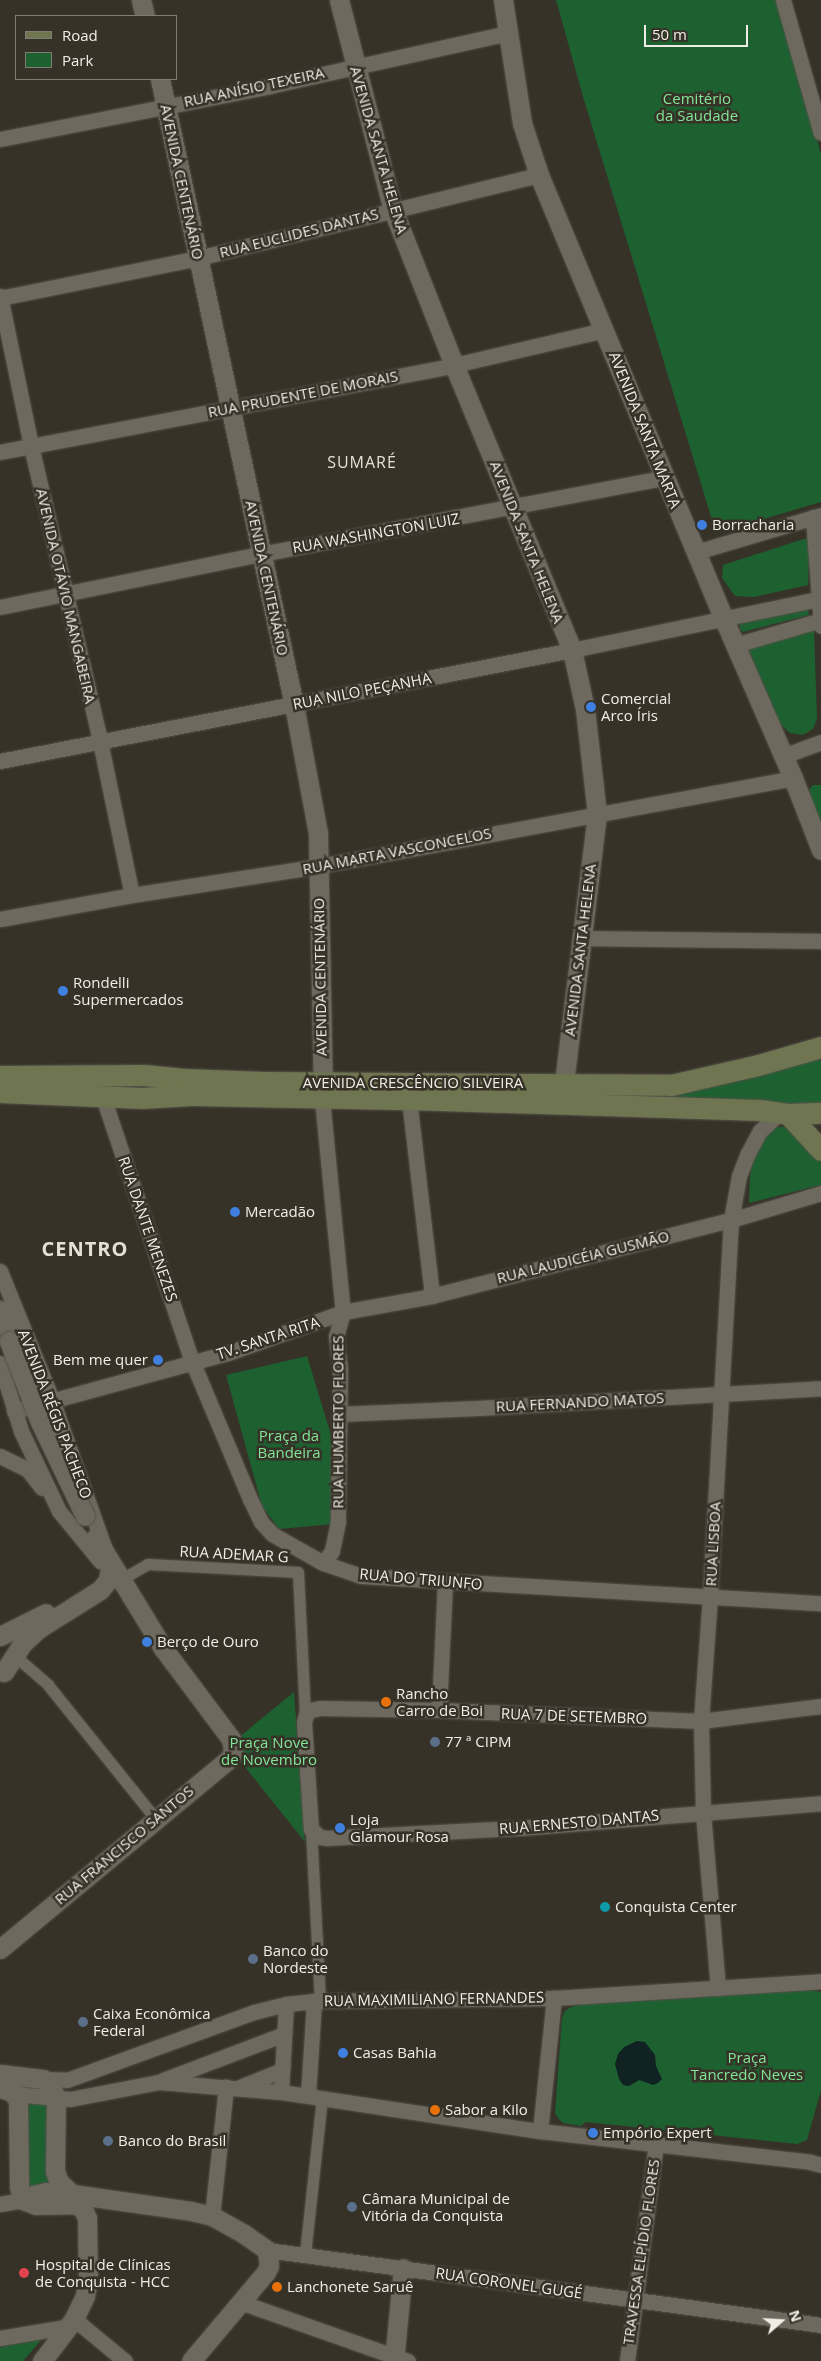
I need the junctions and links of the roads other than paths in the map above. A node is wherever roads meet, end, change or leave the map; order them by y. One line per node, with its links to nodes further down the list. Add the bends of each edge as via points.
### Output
1 (141, 0): 5 (street)
2 (339, 0): 7 (street, AVENIDA SANTA HELENA)
3 (503, 0): 6 (street, AVENIDA SANTA MARTA)
4 (783, 0): 10 (street)
5 (145, 15)
6 (508, 33): 7 (street, RUA ANÍSIO TEXEIRA); 12 (street, AVENIDA SANTA MARTA, via 522,124)
7 (355, 66): 9 (street, RUA ANÍSIO TEXEIRA); 13 (street, AVENIDA SANTA HELENA)
8 (160, 80): 9 (street, AVENIDA CENTENÁRIO)
9 (166, 106): 11 (street, RUA ANÍSIO TEXEIRA); 14 (street, AVENIDA CENTENÁRIO)
10 (821, 133)
11 (0, 139)
12 (539, 176): 13 (street, RUA EUCLIDES DANTAS); 16 (street, AVENIDA SANTA MARTA)
13 (393, 210): 14 (street, RUA EUCLIDES DANTAS); 17 (street, AVENIDA SANTA HELENA)
14 (198, 258): 15 (street, RUA EUCLIDES DANTAS); 18 (street, AVENIDA CENTENÁRIO)
15 (0, 297): 19 (street, AVENIDA OTÁVIO MANGABEIRA)
16 (604, 330): 17 (street, RUA PRUDENTE DE MORAIS); 21 (street, AVENIDA SANTA MARTA)
17 (454, 365): 18 (street, RUA PRUDENTE DE MORAIS); 22 (street, AVENIDA SANTA HELENA)
18 (231, 407): 19 (street, RUA PRUDENTE DE MORAIS); 25 (street, AVENIDA CENTENÁRIO)
19 (31, 446): 20 (street, RUA PRUDENTE DE MORAIS); 26 (street, AVENIDA OTÁVIO MANGABEIRA)
20 (0, 452)
21 (664, 478): 22 (street, RUA WASHINGTON LUIZ); 24 (street, AVENIDA SANTA MARTA)
22 (514, 507): 25 (street, RUA WASHINGTON LUIZ); 33 (street, AVENIDA SANTA HELENA)
23 (817, 516): 24 (street); 27 (street)
24 (696, 552): 29 (street, AVENIDA SANTA MARTA)
25 (261, 554): 26 (street, RUA WASHINGTON LUIZ); 34 (street, AVENIDA CENTENÁRIO)
26 (64, 594): 28 (street, RUA WASHINGTON LUIZ); 35 (street, AVENIDA OTÁVIO MANGABEIRA)
27 (819, 599): 29 (street, RUA NILO PEÇANHA); 30 (street)
28 (0, 607)
29 (723, 617): 32 (street, AVENIDA SANTA MARTA); 33 (street, RUA NILO PEÇANHA)
30 (821, 620): 31 (street); 32 (street)
31 (821, 626)
32 (735, 645): 37 (street, AVENIDA SANTA MARTA)
33 (572, 650): 34 (street, RUA NILO PEÇANHA); 40 (street, AVENIDA SANTA HELENA, via 585,709)
34 (294, 705): 35 (street, RUA NILO PEÇANHA); 42 (street, AVENIDA CENTENÁRIO, via 318,834)
35 (100, 741): 38 (street, RUA NILO PEÇANHA); 43 (street, AVENIDA OTÁVIO MANGABEIRA)
36 (821, 742): 37 (street)
37 (783, 756): 39 (street, AVENIDA SANTA MARTA)
38 (0, 760)
39 (793, 778): 40 (street, RUA MARTA VASCONCELOS); 41 (street, AVENIDA SANTA MARTA)
40 (597, 814): 42 (street, RUA MARTA VASCONCELOS); 45 (street, AVENIDA SANTA HELENA)
41 (821, 850)
42 (319, 866): 43 (street, RUA MARTA VASCONCELOS); 52 (street, AVENIDA CENTENÁRIO)
43 (132, 895): 44 (street, RUA MARTA VASCONCELOS)
44 (0, 919)
45 (581, 938): 46 (street); 51 (street, AVENIDA SANTA HELENA)
46 (821, 940)
47 (819, 1049): 51 (main road, AVENIDA CRESCÊNCIO SILVEIRA, via 671,1085)
48 (144, 1075): 50 (main road, AVENIDA CRESCÊNCIO SILVEIRA); 52 (main road, AVENIDA CRESCÊNCIO SILVEIRA); 55 (main road, via 149,1087)
49 (0, 1076): 50 (main road, AVENIDA CRESCÊNCIO SILVEIRA)
50 (100, 1076): 54 (main road, via 97,1086)
51 (563, 1084): 52 (main road, AVENIDA CRESCÊNCIO SILVEIRA); 57 (street, AVENIDA SANTA HELENA)
52 (323, 1091): 55 (main road, AVENIDA CRESCÊNCIO SILVEIRA); 56 (main road, AVENIDA CRESCÊNCIO SILVEIRA); 66 (street, RUA HUMBERTO FLORES)
53 (0, 1092): 54 (main road, AVENIDA CRESCÊNCIO SILVEIRA)
54 (104, 1097): 55 (main road, AVENIDA CRESCÊNCIO SILVEIRA); 67 (street, RUA DANTE MENEZES)
55 (142, 1098)
56 (409, 1099): 57 (main road, AVENIDA CRESCÊNCIO SILVEIRA); 64 (street)
57 (561, 1105): 59 (main road, AVENIDA CRESCÊNCIO SILVEIRA, via 760,1110)
58 (821, 1113): 59 (main road, AVENIDA CRESCÊNCIO SILVEIRA)
59 (783, 1114): 60 (main road); 62 (street, RUA LISBOA, via 764,1126 753,1141 739,1176)
60 (821, 1150)
61 (821, 1193): 62 (street, RUA LAUDICÉIA GUSMÃO)
62 (730, 1220): 64 (street, RUA LAUDICÉIA GUSMÃO); 70 (street, RUA LISBOA)
63 (0, 1271): 71 (street, AVENIDA RÉGIS PACHECO)
64 (432, 1296): 66 (street, RUA LAUDICÉIA GUSMÃO)
65 (0, 1310): 77 (street, AVENIDA RÉGIS PACHECO, bridge, via 40,1422 96,1538)
66 (343, 1312): 67 (street, TV. SANTA RITA, via 228,1353); 73 (street, RUA HUMBERTO FLORES, via 336,1336 340,1370)
67 (192, 1361): 71 (street); 76 (street, RUA DO TRIUNFO, via 261,1522 272,1534)
68 (0, 1363): 72 (street)
69 (821, 1388): 70 (street, RUA FERNANDO MATOS)
70 (720, 1394): 73 (street, RUA FERNANDO MATOS); 80 (street, RUA LISBOA)
71 (52, 1400): 72 (street); 77 (street, AVENIDA RÉGIS PACHECO)
72 (14, 1411): 75 (street)
73 (339, 1414): 76 (street, RUA HUMBERTO FLORES, via 338,1522 332,1551)
74 (0, 1456): 75 (street, via 27,1469)
75 (59, 1511): 77 (street)
76 (323, 1562): 79 (street, RUA DO TRIUNFO, via 360,1576)
77 (101, 1565): 78 (street, AVENIDA RÉGIS PACHECO); 82 (street, via 86,1586 67,1601); 85 (street, via 110,1569 108,1580 100,1590 38,1629 23,1643)
78 (120, 1580): 88 (street, RUA ADEMAR G, via 148,1564 298,1572); 90 (street, AVENIDA RÉGIS PACHECO, via 163,1648)
79 (445, 1583): 80 (street, RUA DO TRIUNFO); 87 (street)
80 (710, 1595): 81 (street, RUA DO TRIUNFO); 89 (street, RUA LISBOA)
81 (821, 1603)
82 (0, 1636)
83 (0, 1647): 85 (street, via 6,1661)
84 (22, 1662): 93 (street, via 48,1685)
85 (2, 1674)
86 (821, 1706): 89 (street, RUA 7 DE SETEMBRO)
87 (439, 1710): 88 (street, RUA 7 DE SETEMBRO, via 327,1709 310,1710); 89 (street, RUA 7 DE SETEMBRO)
88 (305, 1714): 94 (street)
89 (701, 1721): 92 (street, RUA LISBOA)
90 (228, 1736): 93 (street, RUA FRANCISCO SANTOS, via 233,1743 231,1757)
91 (821, 1803): 92 (street, RUA ERNESTO DANTAS)
92 (703, 1812): 94 (street, RUA ERNESTO DANTAS, via 337,1839 320,1837); 97 (street, RUA LISBOA)
93 (155, 1818): 95 (street, RUA FRANCISCO SANTOS)
94 (312, 1829): 99 (street)
95 (0, 1949)
96 (818, 1981): 97 (street)
97 (718, 1988): 98 (street)
98 (554, 1998): 99 (street, RUA MAXIMILIANO FERNANDES); 111 (street)
99 (317, 2001): 100 (street, RUA MAXIMILIANO FERNANDES); 109 (street)
100 (286, 2004): 101 (street); 104 (street, RUA MAXIMILIANO FERNANDES, via 254,2012 67,2080)
101 (284, 2034): 102 (street); 105 (street)
102 (282, 2070): 106 (street); 107 (street)
103 (0, 2074): 104 (street)
104 (43, 2079): 110 (street)
105 (159, 2082): 106 (street); 110 (street, via 70,2099)
106 (231, 2088): 107 (street); 118 (street)
107 (281, 2092): 109 (street)
108 (9, 2093): 110 (street); 115 (street, via 18,2187)
109 (315, 2096): 111 (street); 121 (street)
110 (56, 2098): 114 (street, via 55,2171)
111 (540, 2131): 112 (street)
112 (656, 2144): 113 (street); 123 (street, TRAVESSA ELPÍDIO FLORES)
113 (815, 2163)
114 (67, 2190): 115 (street, via 33,2192); 116 (street, RUA CORONEL GUGÉ)
115 (23, 2200): 117 (street); 119 (street, via 36,2205 75,2204 83,2209)
116 (108, 2200): 118 (street, RUA CORONEL GUGÉ, via 191,2210); 119 (street, via 94,2204)
117 (0, 2204)
118 (212, 2216): 120 (street, RUA CORONEL GUGÉ)
119 (88, 2224): 125 (street, via 88,2279 85,2296)
120 (267, 2250): 121 (street, RUA CORONEL GUGÉ); 124 (street, via 269,2266 266,2272)
121 (305, 2254): 122 (street, RUA CORONEL GUGÉ)
122 (403, 2268): 123 (street, RUA CORONEL GUGÉ); 128 (street)
123 (634, 2300): 126 (street, RUA CORONEL GUGÉ); 132 (street, TRAVESSA ELPÍDIO FLORES)
124 (240, 2302): 128 (street); 131 (street)
125 (72, 2323): 127 (street); 129 (street); 130 (street)
126 (821, 2325)
127 (0, 2338)
128 (398, 2360)
129 (42, 2361)
130 (125, 2361)
131 (191, 2361)
132 (626, 2361)

